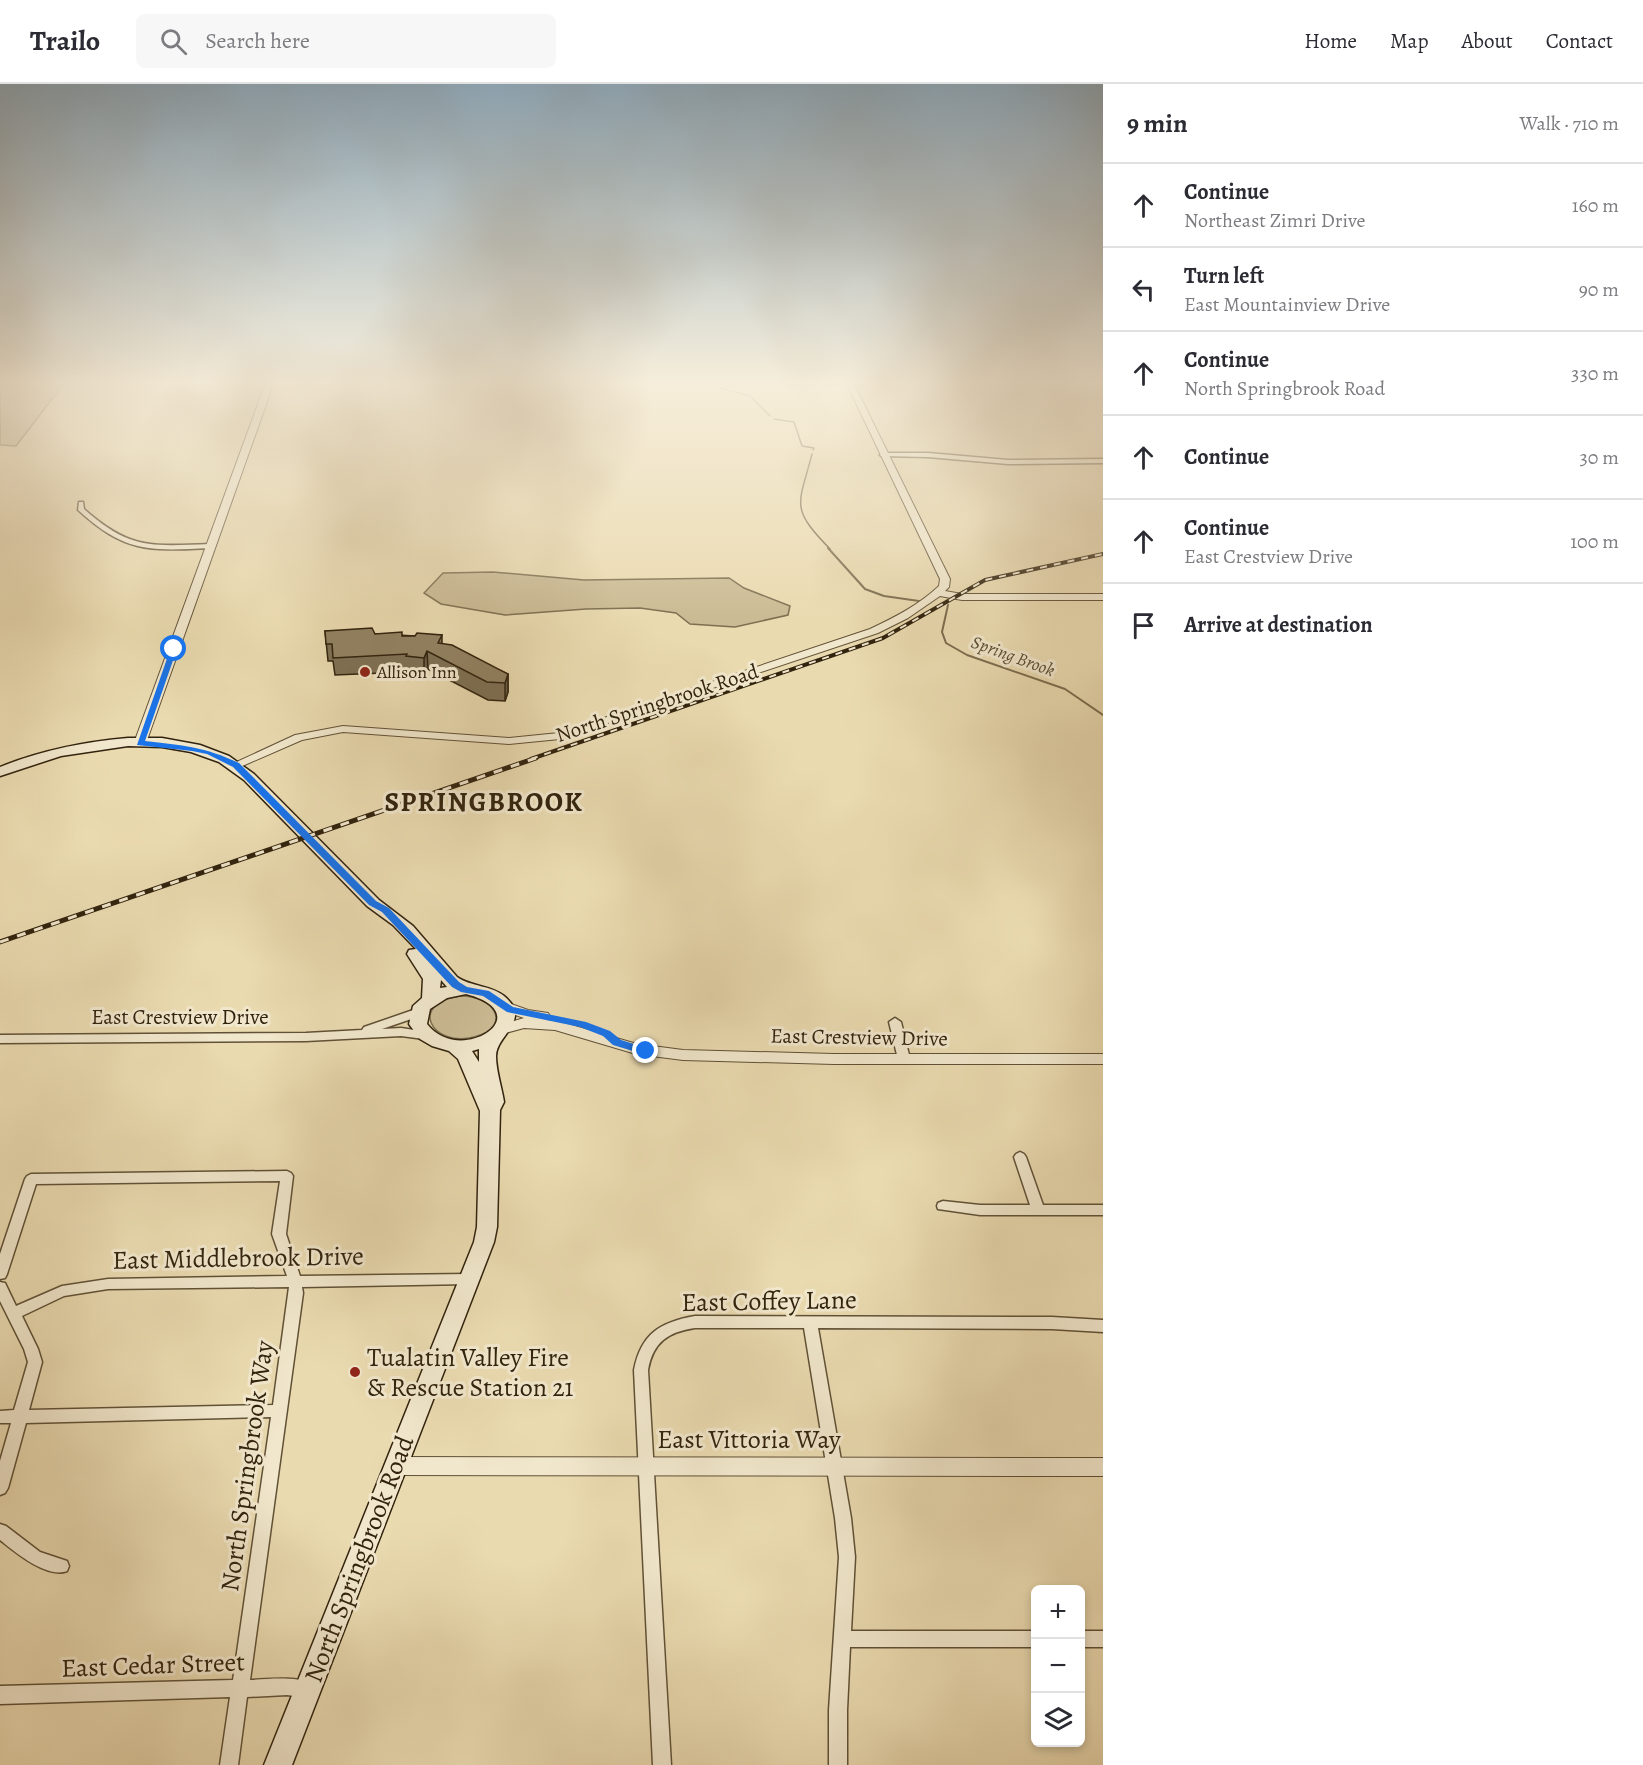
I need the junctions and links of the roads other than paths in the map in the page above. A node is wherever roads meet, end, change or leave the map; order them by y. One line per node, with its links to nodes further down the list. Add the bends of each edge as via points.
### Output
1 (241, 460): 6 (street)
2 (887, 460): 7 (street, via 943,573 946,583)
3 (990, 460): 4 (street)
4 (1103, 461)
5 (81, 503): 6 (street, via 80,509 91,520 127,544)
6 (210, 546): 9 (street)
7 (938, 593): 8 (street, via 962,597); 10 (street, North Springbrook Road, via 874,631 560,736 509,741 343,729 299,737)
8 (1103, 597)
9 (140, 743): 10 (main road, via 192,748); 11 (main road, via 49,754)
10 (236, 765): 12 (main road)
11 (0, 772)
12 (373, 903): 13 (main road, via 386,910 448,978); 14 (main road, via 376,913 426,967 433,982)
13 (465, 989): 14 (main road); 15 (main road, via 486,993)
14 (431, 998): 16 (main road)
15 (503, 1006): 19 (main road, via 506,1013); 22 (street, East Crestview Drive, via 582,1024)
16 (419, 1012): 18 (street, East Crestview Drive); 20 (main road, via 418,1023)
17 (895, 1022): 24 (street)
18 (361, 1033): 20 (street, East Crestview Drive); 21 (street, East Crestview Drive)
19 (496, 1034): 22 (street, East Crestview Drive, via 524,1023 556,1025); 23 (main road, via 480,1044); 26 (main road, North Springbrook Road, via 487,1056 495,1102)
20 (424, 1035): 23 (main road)
21 (1, 1041)
22 (617, 1043): 24 (street, East Crestview Drive, via 683,1055)
23 (456, 1047): 26 (main road, North Springbrook Road, via 469,1060 478,1077 483,1103)
24 (904, 1059): 25 (street, East Crestview Drive)
25 (1103, 1059)
26 (490, 1110): 32 (main road, North Springbrook Road, via 487,1227)
27 (1020, 1157): 29 (street)
28 (943, 1206): 29 (street)
29 (1038, 1210): 30 (street)
30 (1103, 1210)
31 (0, 1274): 33 (street, North Springbrook Way, via 31,1179 287,1176 279,1234)
32 (469, 1279): 33 (street, East Middlebrook Drive); 41 (main road, North Springbrook Road)
33 (295, 1281): 35 (street, East Middlebrook Drive, via 83,1287 62,1291); 38 (street, North Springbrook Way)
34 (0, 1287): 35 (street)
35 (13, 1314): 40 (street, via 34,1362)
36 (810, 1322): 37 (street, East Coffey Lane); 42 (street, East Coffey Lane, via 695,1322 670,1327 654,1339 645,1352 641,1370); 43 (street)
37 (1103, 1326)
38 (279, 1411): 40 (street); 52 (street, North Springbrook Way)
39 (0, 1416): 40 (street)
40 (21, 1416): 45 (street)
41 (396, 1466): 42 (street, East Vittoria Way); 53 (main road, North Springbrook Road)
42 (647, 1466): 43 (street, East Vittoria Way); 57 (street, East Coffey Lane)
43 (835, 1466): 44 (street, East Vittoria Way); 48 (street, via 847,1557)
44 (1103, 1467)
45 (0, 1488)
46 (0, 1531): 47 (street, via 35,1558)
47 (61, 1566)
48 (844, 1639): 49 (street); 58 (street)
49 (1031, 1639)
50 (1085, 1639): 51 (street)
51 (1103, 1639)
52 (239, 1688): 53 (street, East Cedar Street); 54 (street, East Cedar Street); 55 (street, North Springbrook Way)
53 (308, 1690): 56 (main road, North Springbrook Road)
54 (0, 1695)
55 (229, 1765)
56 (278, 1765)
57 (663, 1765)
58 (838, 1765)

